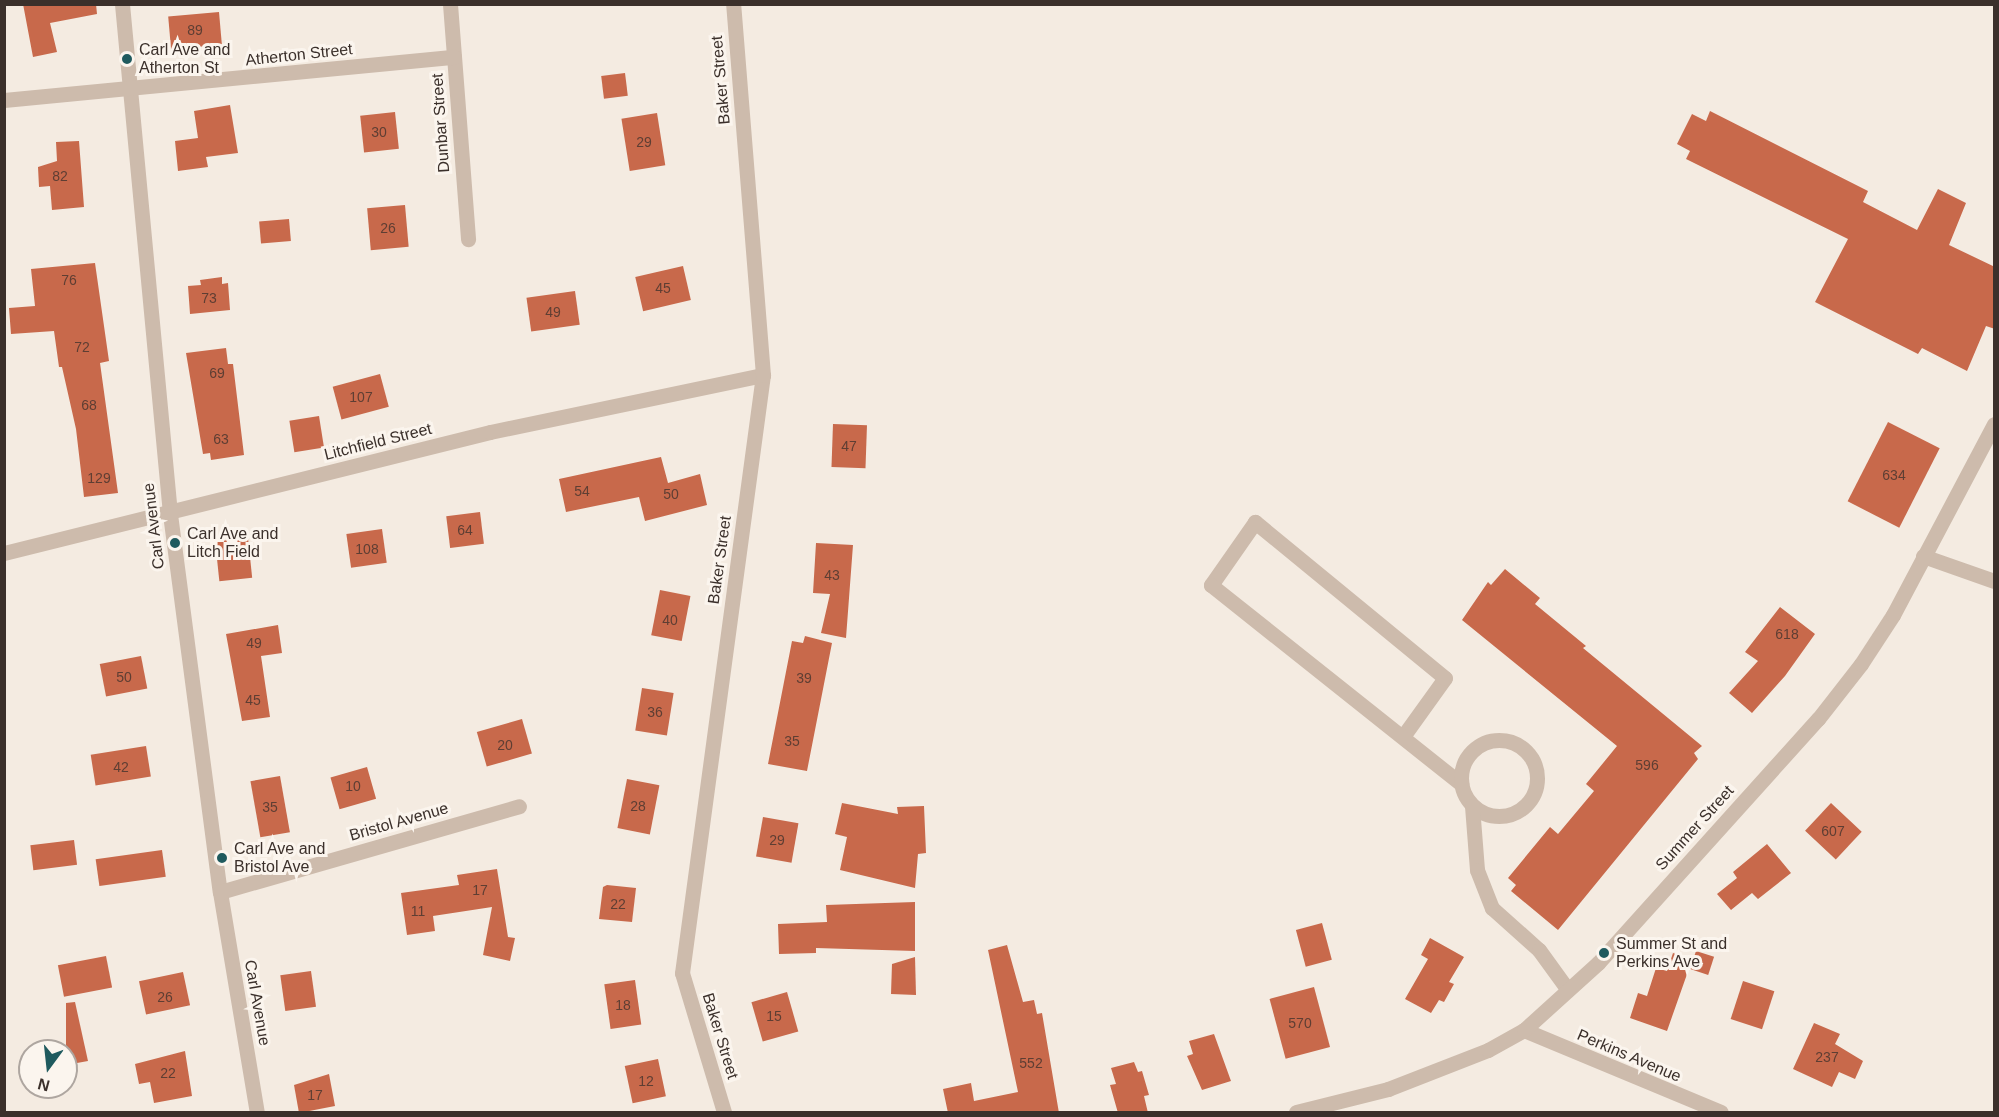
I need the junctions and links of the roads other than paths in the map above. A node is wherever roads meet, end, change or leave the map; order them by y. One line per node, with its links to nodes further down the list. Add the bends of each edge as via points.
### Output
1 (122, 4): 5 (street, Carl Avenue)
2 (450, 4): 4 (street, Dunbar Street)
3 (733, 4): 8 (street, Baker Street)
4 (454, 57): 5 (street, Atherton Street); 7 (street, Dunbar Street)
5 (129, 90): 6 (street, Atherton Street); 10 (street, Carl Avenue)
6 (4, 100)
7 (468, 238)
8 (763, 375): 10 (street, Litchfield Street, via 490,432); 23 (street, Baker Street, via 682,973)
9 (1995, 424): 12 (street, Summer Street)
10 (170, 514): 11 (street, Litchfield Street); 18 (street, Carl Avenue)
11 (4, 553)
12 (1923, 556): 13 (street); 19 (street, Summer Street, via 1877,640 1818,719 1625,936)
13 (1995, 581)
14 (1404, 735): 14 (street, via 1211,585 1255,522 1445,678); 15 (street)
15 (1461, 784): 17 (street); 17 (street, via 1466,759 1484,743 1509,741 1530,755 1537,779 1535,791 1524,807 1508,816 1495,816)
16 (519, 806): 18 (street, Bristol Avenue)
17 (1472, 806): 19 (street, via 1477,870 1492,908 1539,950)
18 (220, 892): 22 (street, Carl Avenue)
19 (1568, 990): 20 (street, Summer Street)
20 (1524, 1030): 21 (street, Perkins Avenue); 24 (street, Summer Street, via 1488,1050 1428,1074)
21 (1694, 1107): 25 (street, Perkins Avenue)
22 (257, 1113)
23 (724, 1113)
24 (1296, 1113)
25 (1721, 1113)

